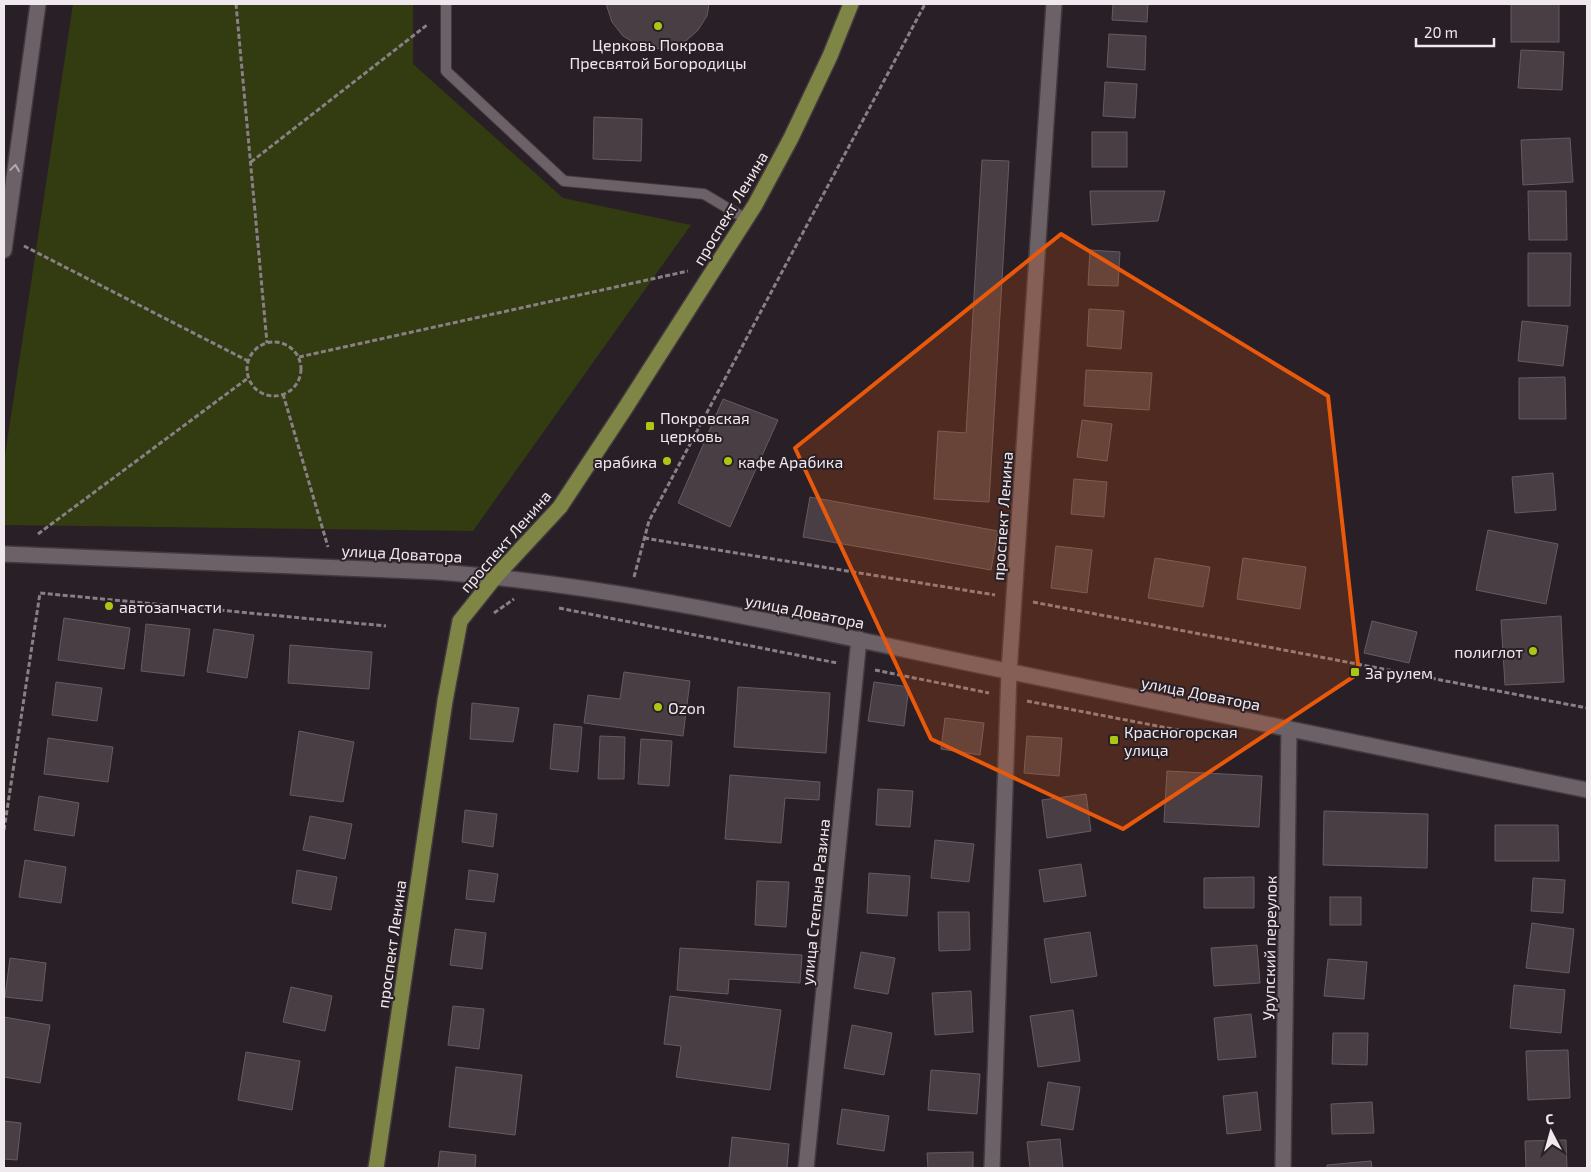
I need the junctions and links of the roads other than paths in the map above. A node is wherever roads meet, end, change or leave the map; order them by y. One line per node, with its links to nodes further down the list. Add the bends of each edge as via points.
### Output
1 (38, 4): 6 (street, one-way to 1)
2 (851, 4): 5 (main road, проспект Ленина, via 791,138)
3 (1054, 4): 10 (street, проспект Ленина)
4 (446, 7): 5 (lane, via 446,71 564,181 704,194)
5 (746, 219): 8 (main road, проспект Ленина, via 560,507)
6 (5, 244)
7 (7, 554): 8 (street, улица Доватора)
8 (496, 576): 9 (street, улица Доватора, via 628,596); 13 (main road, проспект Ленина, via 460,621 445,701)
9 (859, 638): 10 (street, улица Доватора); 14 (street, улица Степана Разина)
10 (1009, 672): 11 (street, улица Доватора); 15 (street)
11 (1289, 729): 12 (street, улица Доватора); 16 (street, Урупский переулок)
12 (1587, 790)
13 (376, 1168)
14 (806, 1168)
15 (992, 1168)
16 (1283, 1168)

